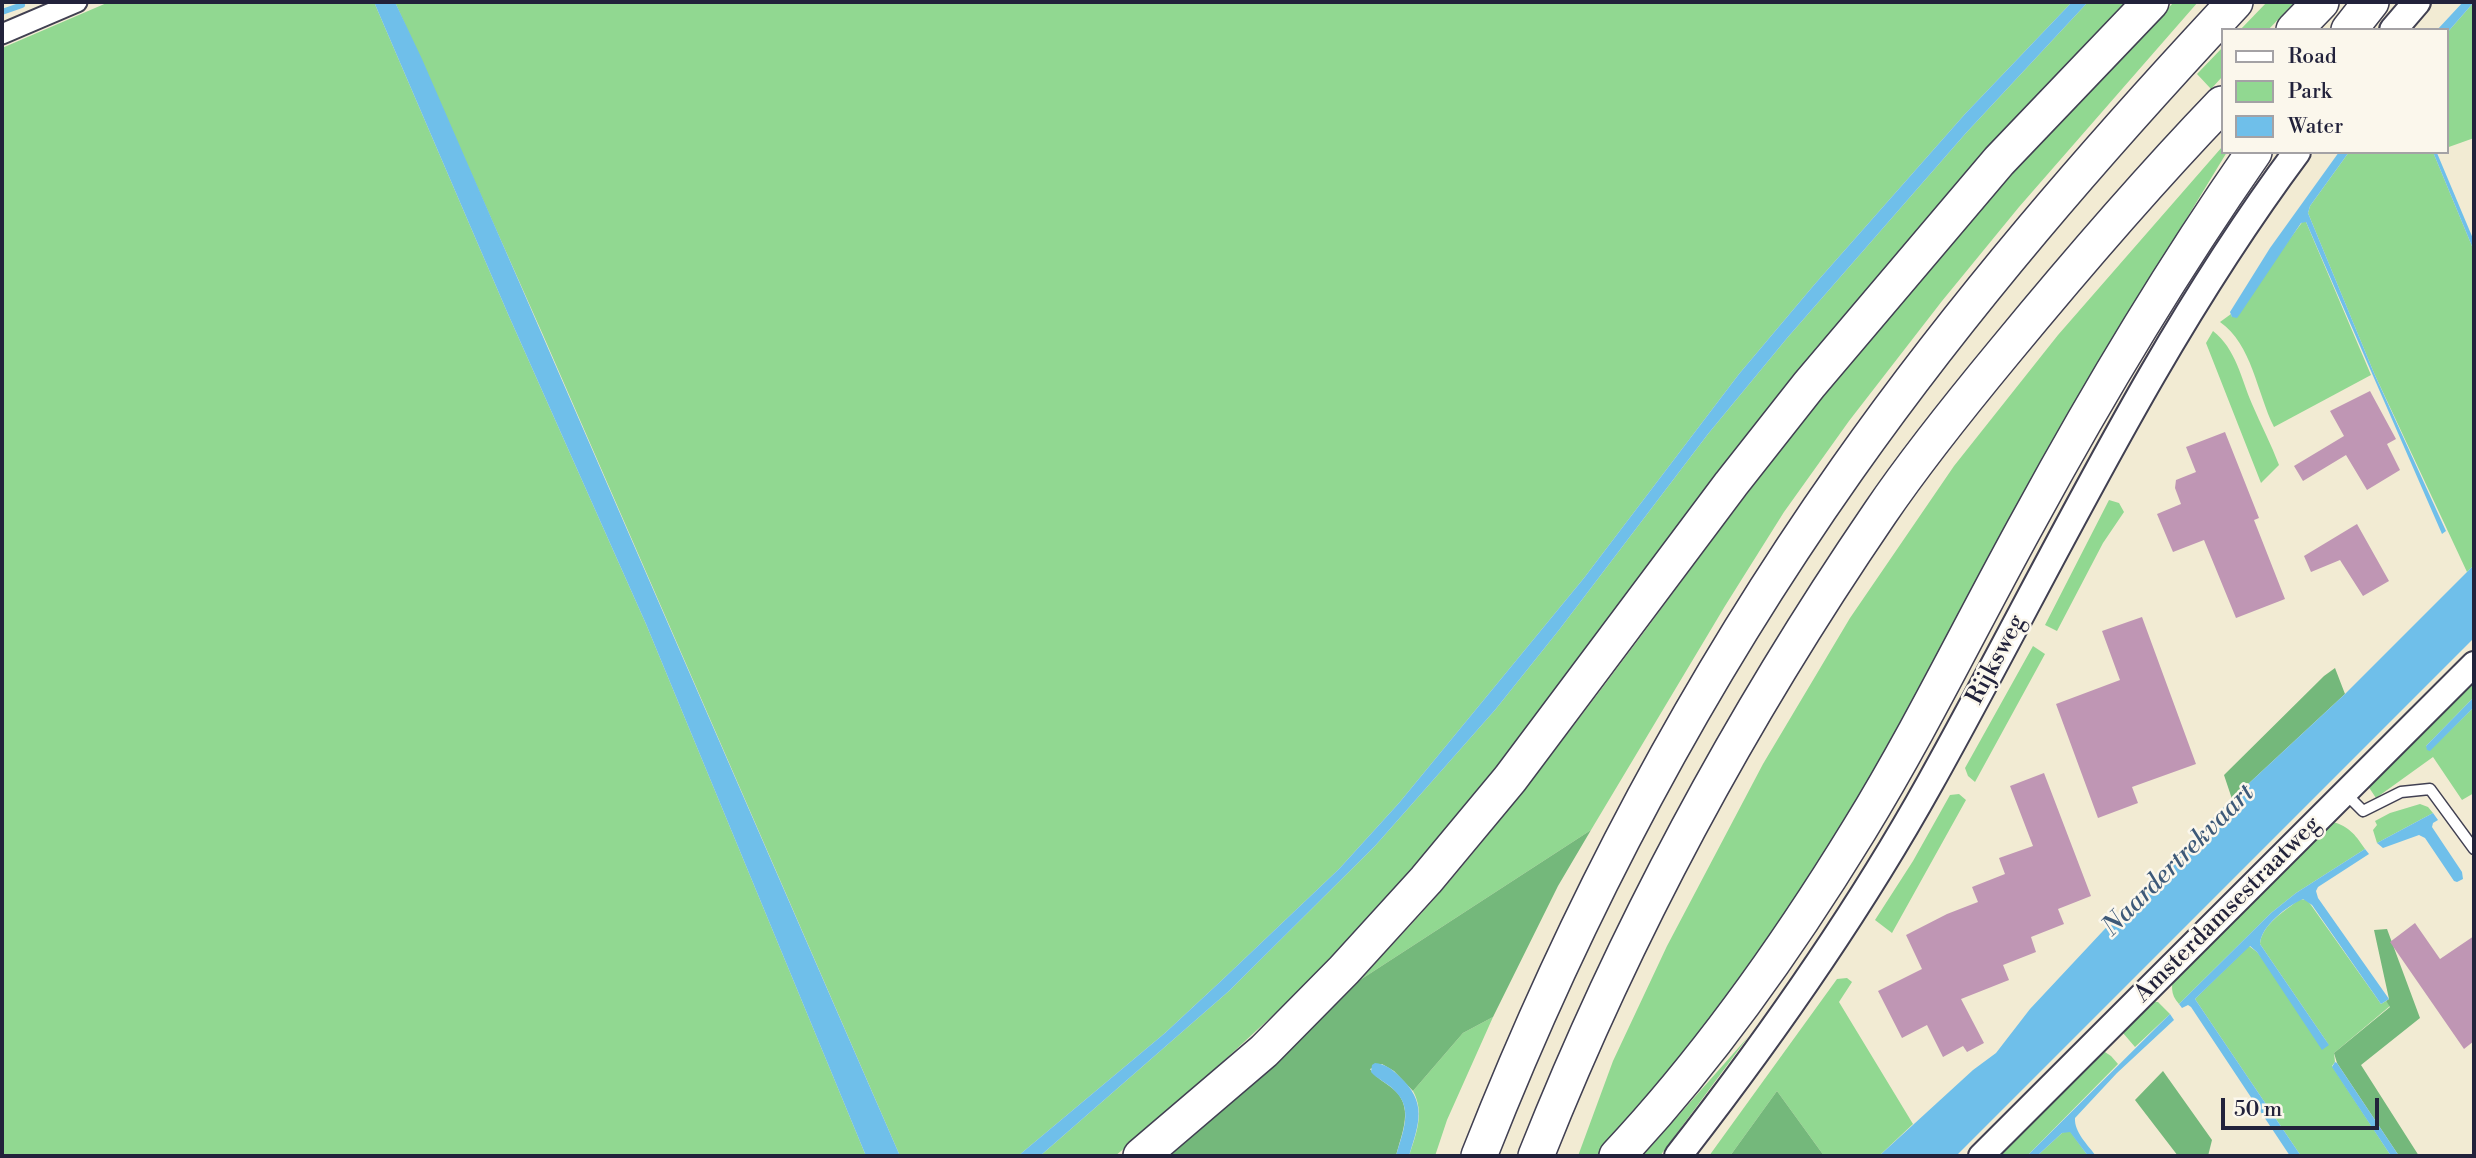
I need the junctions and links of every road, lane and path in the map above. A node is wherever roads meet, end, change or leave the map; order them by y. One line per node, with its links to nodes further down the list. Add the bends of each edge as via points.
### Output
1 (77, 2): 10 (street)
2 (2151, 2): 17 (highway, via 1998,161 1809,385 1510,779 1426,880 1264,1051)
3 (2235, 2): 18 (highway, via 2024,237 1923,365 1847,469 1729,649 1584,914)
4 (2321, 2): 7 (highway)
5 (2371, 2): 8 (highway)
6 (2417, 2): 9 (main road)
7 (2296, 28)
8 (2351, 28)
9 (2395, 28)
10 (2, 34)
11 (2220, 106): 19 (highway, via 2069,273 1881,510 1773,676 1651,898)
12 (2253, 154): 20 (highway, via 2124,353 1838,864 1741,1007)
13 (2296, 154): 21 (main road, Rijksweg, via 2206,284 2145,385 1940,765 1870,884 1749,1062)
14 (2474, 664): 15 (street, Amsterdamsestraatweg)
15 (2345, 793): 16 (lane, via 2363,811 2400,792 2430,789); 22 (street, Amsterdamsestraatweg)
16 (2474, 849)
17 (1141, 1156)
18 (1479, 1156)
19 (1536, 1156)
20 (1617, 1156)
21 (1678, 1156)
22 (1981, 1156)

